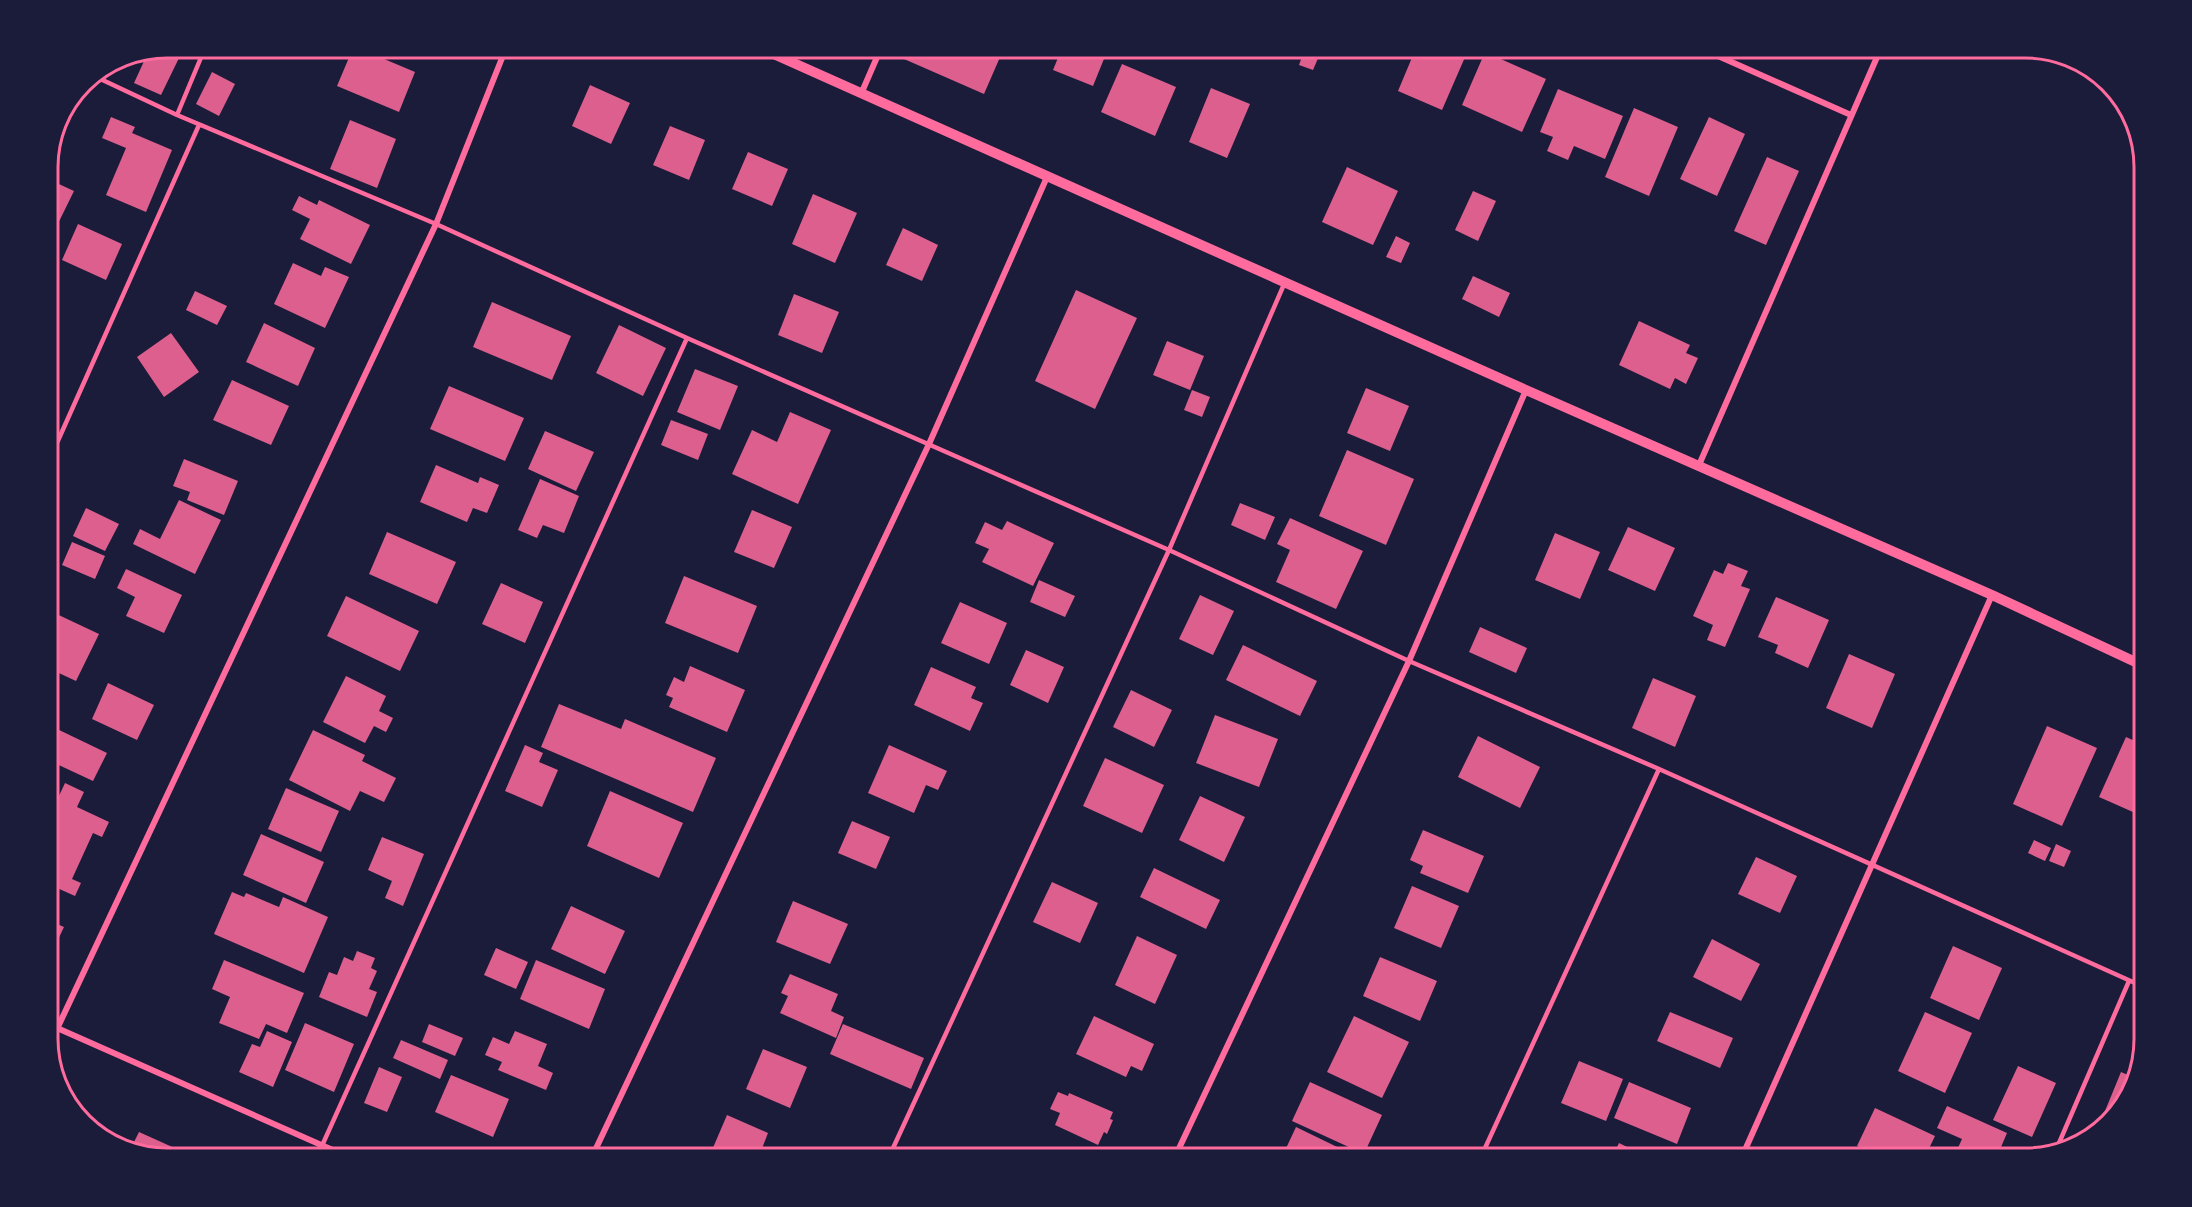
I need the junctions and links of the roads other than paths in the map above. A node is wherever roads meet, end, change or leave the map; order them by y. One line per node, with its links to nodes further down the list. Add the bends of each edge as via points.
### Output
1 (1723, 58): 10 (street)
2 (1876, 58): 10 (street)
3 (200, 59): 9 (lane)
4 (502, 59): 13 (street)
5 (783, 59): 8 (street)
6 (876, 59): 8 (street)
7 (103, 80): 9 (lane)
8 (861, 94): 12 (street)
9 (177, 115): 11 (lane)
10 (1851, 115): 19 (street)
11 (199, 124): 13 (lane); 17 (lane)
12 (1047, 177): 14 (street); 18 (street)
13 (436, 224): 15 (lane); 28 (street)
14 (1285, 282): 16 (street); 20 (lane)
15 (687, 338): 18 (lane); 31 (lane)
16 (1526, 390): 19 (street); 22 (street)
17 (59, 438)
18 (929, 444): 20 (lane); 34 (street)
19 (1699, 465): 21 (street)
20 (1169, 550): 22 (lane); 35 (lane)
21 (1992, 595): 23 (street); 25 (street)
22 (1409, 661): 24 (lane); 36 (street)
23 (2134, 661)
24 (1659, 769): 25 (lane); 37 (lane)
25 (1871, 866): 26 (lane); 38 (street)
26 (2129, 981): 27 (lane); 30 (lane)
27 (2134, 983)
28 (59, 1024)
29 (59, 1029): 31 (street)
30 (2059, 1143)
31 (323, 1145): 32 (lane); 33 (street)
32 (322, 1148)
33 (329, 1148)
34 (596, 1148)
35 (893, 1148)
36 (1179, 1148)
37 (1485, 1148)
38 (1746, 1148)

